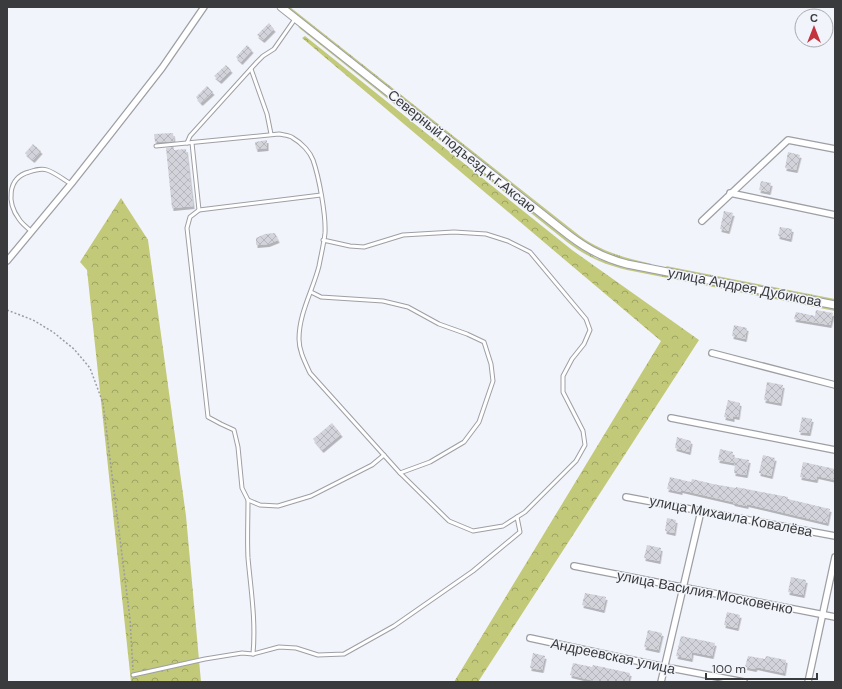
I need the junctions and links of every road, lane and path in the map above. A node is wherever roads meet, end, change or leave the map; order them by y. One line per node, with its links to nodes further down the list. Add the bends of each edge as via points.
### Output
1 (204, 7): 10 (street, via 162,68)
2 (281, 7): 3 (street, Северный подъезд к г.Аксаю)
3 (295, 18): 4 (lane, via 274,49); 19 (street, Северный подъезд к г.Аксаю, via 581,244 610,259)
4 (251, 69): 5 (lane); 6 (lane, via 190,136)
5 (271, 134): 7 (lane); 12 (lane, via 292,137 304,146 313,159)
6 (187, 143): 7 (lane); 8 (lane)
7 (192, 143): 13 (lane)
8 (156, 146)
9 (835, 149): 11 (street, via 788,140)
10 (72, 184): 16 (street); 16 (lane, via 48,170 40,169 15,180 10,201 19,220)
11 (730, 193): 14 (street); 15 (street)
12 (321, 195): 13 (lane); 17 (lane)
13 (199, 210): 30 (lane, via 190,217 186,228 208,417 234,430 242,488)
14 (835, 215)
15 (702, 221)
16 (32, 232): 18 (street)
17 (324, 240): 20 (lane); 32 (lane, via 364,247 403,235 454,232 493,236 530,252 586,319 590,330 564,376 563,392 583,430 585,445 576,462)
18 (7, 261)
19 (655, 270): 21 (street, улица Андрея Дубикова)
20 (311, 292): 27 (lane, via 302,317 299,339 302,356 310,374); 28 (lane, via 321,297 383,301 408,308 484,342 492,364 493,381 479,422 464,442 430,462)
21 (835, 305)
22 (7, 310): 42 (path, via 53,332 74,349 90,368 103,403 130,620)
23 (712, 353): 24 (street)
24 (835, 385)
25 (672, 418): 26 (street)
26 (835, 450)
27 (384, 455): 28 (lane); 30 (lane, via 372,465 311,496 278,506 260,505)
28 (400, 473): 32 (lane, via 449,521 473,531 503,526)
29 (626, 497): 31 (street, улица Михаила Ковалёва)
30 (248, 500): 40 (lane, via 248,558 255,634)
31 (700, 511): 33 (street, улица Михаила Ковалёва); 36 (street)
32 (517, 517): 40 (lane, via 520,532 473,571 394,626 344,654 318,654 296,648 279,647)
33 (835, 536)
34 (835, 557): 37 (street)
35 (574, 566): 36 (street, улица Василия Московенко)
36 (682, 587): 37 (street, улица Василия Московенко); 41 (street)
37 (822, 615): 38 (street, улица Василия Московенко); 45 (street)
38 (835, 617)
39 (530, 638): 41 (street, Андреевская улица)
40 (253, 654): 42 (lane, via 242,653 206,659)
41 (665, 667): 43 (street); 44 (street, Андреевская улица)
42 (133, 675)
43 (661, 682)
44 (744, 682)
45 (808, 682)

